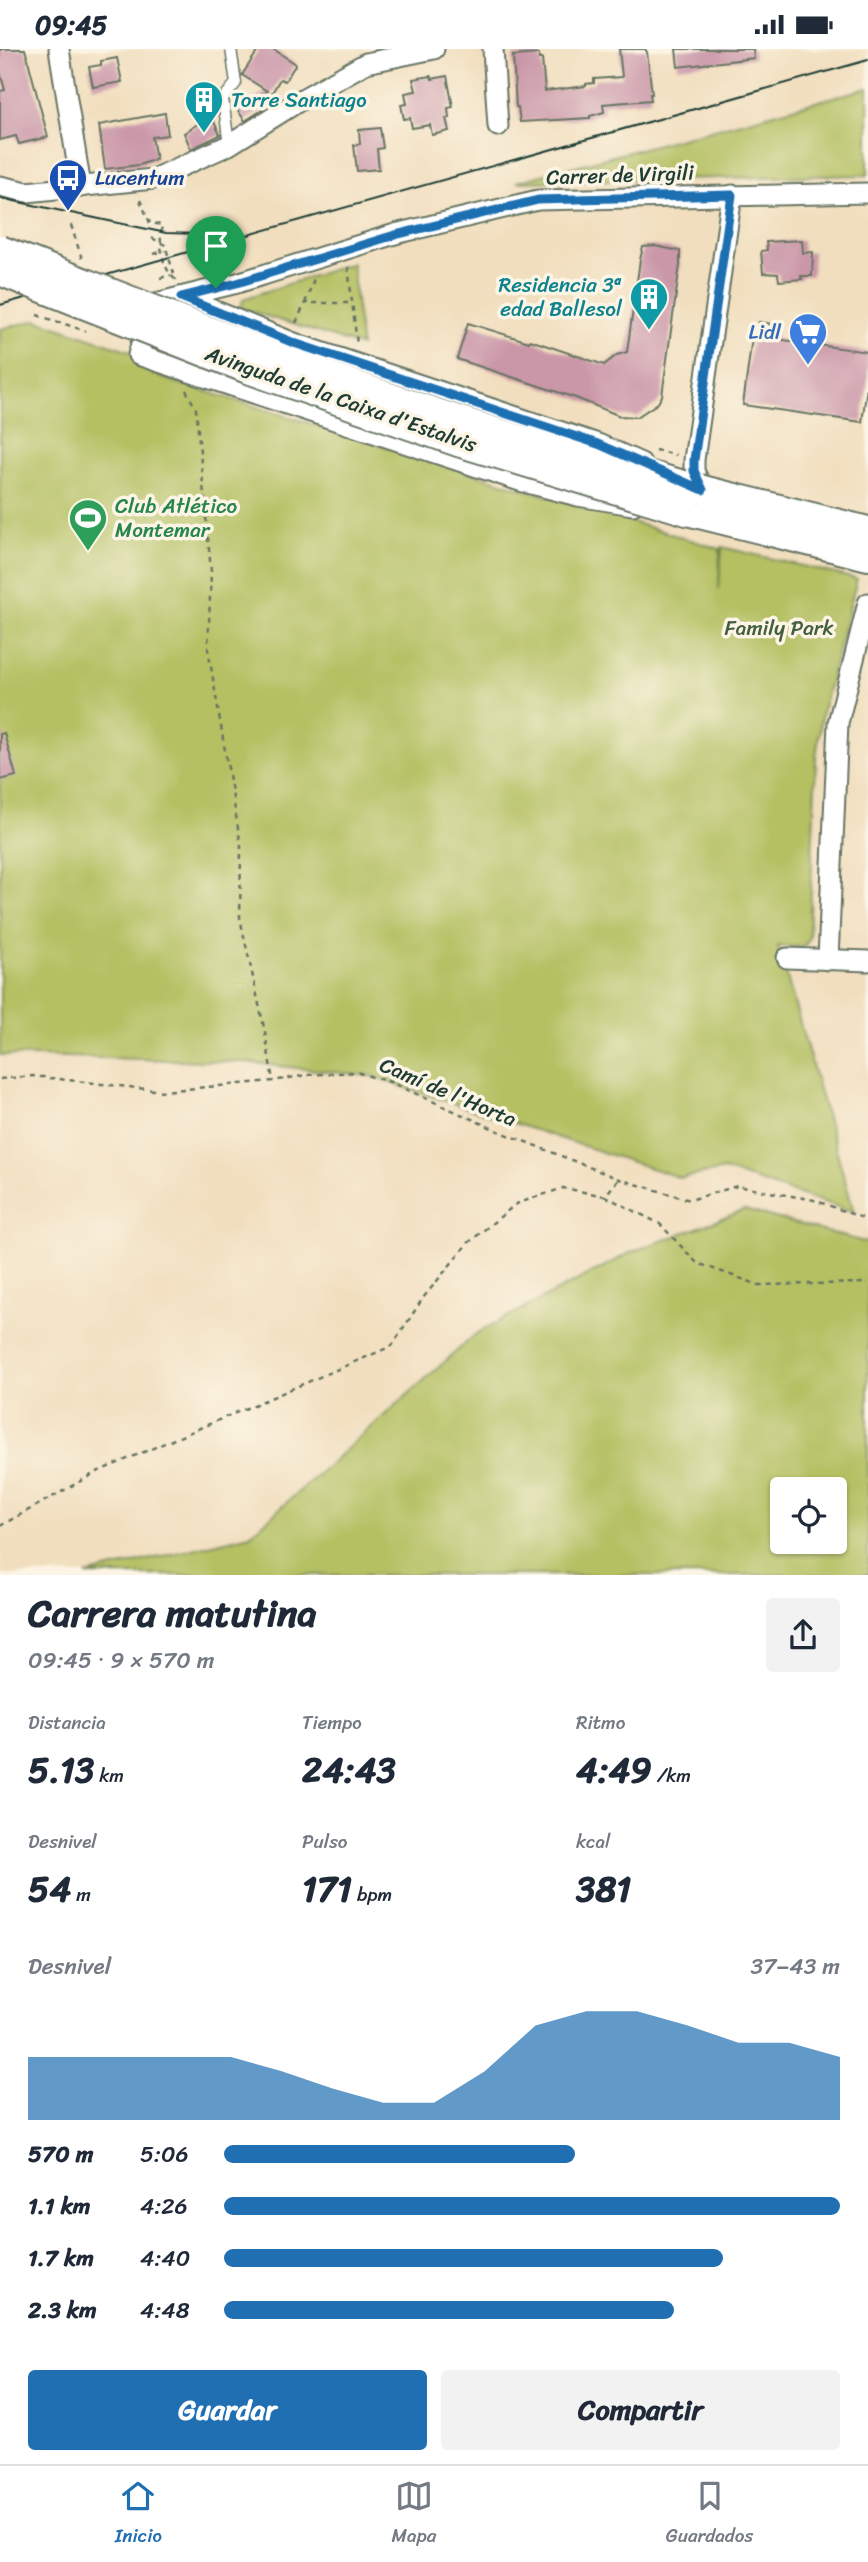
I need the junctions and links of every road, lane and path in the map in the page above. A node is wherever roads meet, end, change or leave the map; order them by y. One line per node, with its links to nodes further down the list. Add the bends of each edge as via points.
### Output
1 (59, 49): 9 (street)
2 (232, 49): 6 (lane, via 236,83 223,99)
3 (434, 49): 6 (street, via 366,63)
4 (493, 49): 5 (street)
5 (498, 126)
6 (229, 145): 7 (street, via 153,179)
7 (134, 181): 9 (street); 14 (path, via 144,214 150,223 162,225)
8 (0, 186): 9 (street, via 27,192)
9 (80, 187)
10 (868, 193): 11 (street, Carrer de Virgili)
11 (732, 195): 25 (street, Carrer de Virgili, via 538,200 395,235); 35 (street, via 694,460)
12 (71, 225): 19 (path)
13 (152, 238): 14 (path)
14 (160, 243): 16 (path)
15 (0, 250): 35 (main road, Avinguda de la Caixa d'Estalvis, bridge, via 387,396)
16 (165, 251): 17 (path); 21 (path)
17 (154, 254)
18 (348, 265): 27 (path)
19 (85, 269)
20 (0, 271): 35 (main road, Avinguda de la Caixa d'Estalvis, bridge, via 248,369 432,433)
21 (172, 275): 23 (path); 24 (path)
22 (315, 275): 26 (path)
23 (160, 278)
24 (178, 288): 25 (street, Carrer de Virgili); 28 (street, Avinguda de la Caixa d'Estalvis); 33 (street, Carrer de Virgili, via 152,304)
25 (216, 288): 28 (street)
26 (305, 303): 27 (path); 30 (path)
27 (353, 303): 32 (path)
28 (214, 311): 35 (street, Avinguda de la Caixa d'Estalvis, via 294,343 598,444)
29 (37, 315): 31 (path)
30 (295, 325)
31 (86, 331)
32 (358, 347)
33 (148, 358): 35 (street, Avinguda de la Caixa d'Estalvis, via 520,481 617,504)
34 (184, 386): 43 (path, via 196,409 211,571 208,649 241,846 240,918)
35 (695, 500): 36 (main road, Avinguda de la Caixa d'Estalvis); 37 (main road, Avinguda de la Caixa d'Estalvis)
36 (868, 531)
37 (868, 556)
38 (868, 603): 40 (street, via 838,723)
39 (787, 958): 40 (street)
40 (828, 960): 41 (street)
41 (868, 961)
42 (0, 1079): 43 (path, Camí de l'Horta, via 33,1076 163,1091)
43 (273, 1081): 44 (path, Camí de l'Horta, via 356,1072 390,1082)
44 (619, 1179): 45 (path); 46 (path, Camí de l'Horta, via 690,1200 737,1186 814,1200)
45 (605, 1196): 47 (path, via 660,1224 696,1263 759,1285); 48 (path, via 563,1188 516,1204 468,1243 423,1298 392,1346 97,1472)
46 (868, 1220)
47 (868, 1283)
48 (0, 1526)

